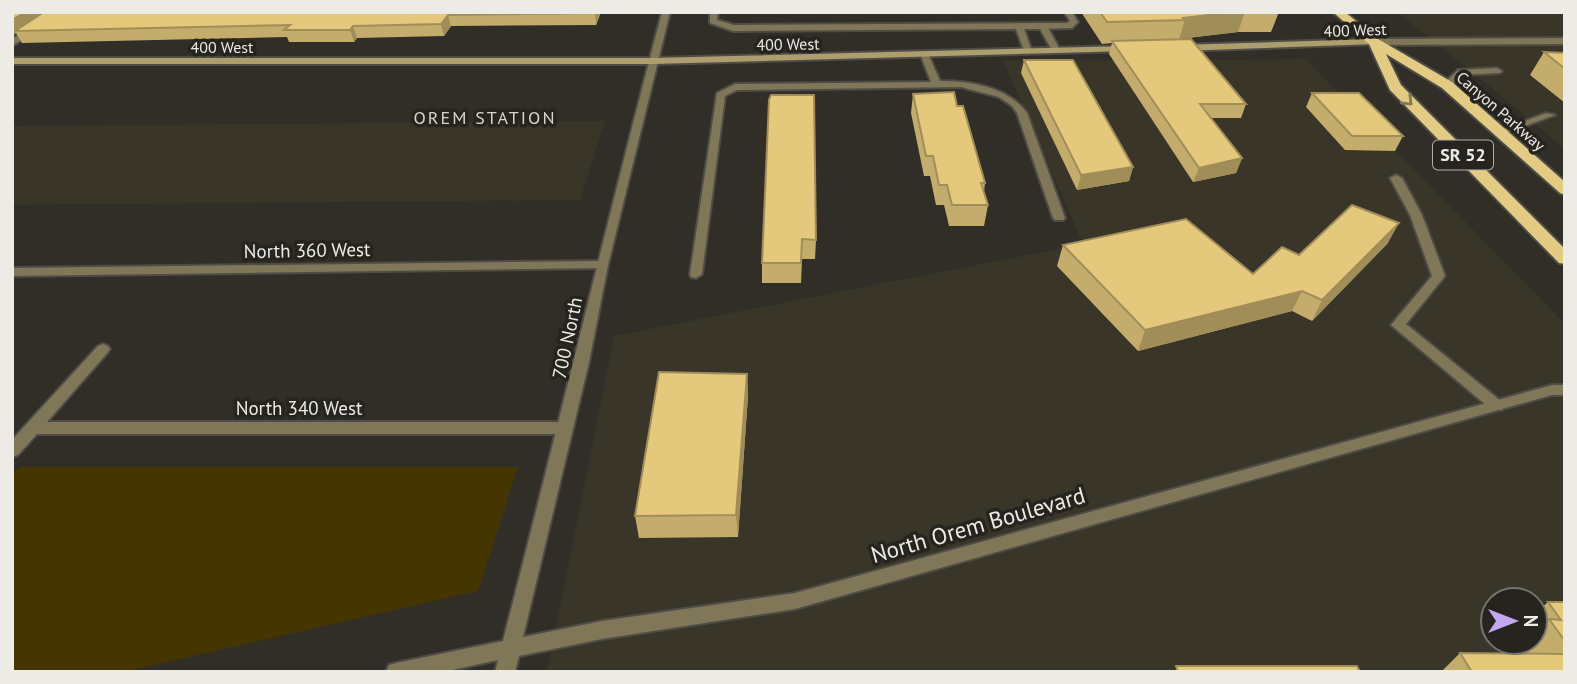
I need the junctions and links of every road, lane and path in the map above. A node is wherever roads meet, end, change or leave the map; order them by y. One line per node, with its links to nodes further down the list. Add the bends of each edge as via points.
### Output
1 (61, 12): 10 (street)
2 (666, 12): 17 (street, 700 North)
3 (714, 12): 6 (street, via 713,21 733,28)
4 (1068, 12): 7 (street, via 1074,22 1069,26)
5 (1338, 12): 9 (highway, Canyon Parkway / SR 52)
6 (1019, 26): 7 (street); 14 (street)
7 (1043, 26): 13 (street)
8 (1565, 41): 9 (street, 400 West)
9 (1374, 42): 11 (main road, 400 West); 20 (highway, Canyon Parkway / SR 52); 26 (highway, Canyon Parkway / SR 52, one-way to 26, via 1395,88)
10 (12, 43)
11 (1166, 48)
12 (1140, 49): 13 (main road, 400 West)
13 (1056, 50): 14 (main road, 400 West)
14 (1028, 51): 15 (main road, 400 West)
15 (925, 56): 17 (main road, 400 West); 19 (street)
16 (12, 61): 17 (main road, 400 West)
17 (653, 61): 27 (street, 700 North)
18 (1497, 71): 20 (street, via 1461,72)
19 (936, 83): 25 (street, via 986,89 1015,104); 29 (street, via 754,85 720,95)
20 (1447, 85): 22 (highway, Canyon Parkway / SR 52)
21 (1550, 115): 22 (street)
22 (1500, 132): 24 (highway, Canyon Parkway / SR 52)
23 (1396, 178): 32 (street, via 1439,276 1398,325)
24 (1565, 190)
25 (1059, 218)
26 (1565, 259)
27 (602, 265): 28 (street, North 360 West); 34 (street, 700 North)
28 (12, 272)
29 (696, 274)
30 (103, 349): 33 (street)
31 (1565, 390): 32 (street, North Orem Boulevard)
32 (1497, 405): 36 (street, North Orem Boulevard, via 794,601)
33 (33, 428): 34 (street, North 340 West); 35 (street)
34 (565, 428): 36 (street, 700 North)
35 (12, 451)
36 (512, 646): 37 (street, North Orem Boulevard); 38 (street, 700 North)
37 (396, 672)
38 (505, 672)

